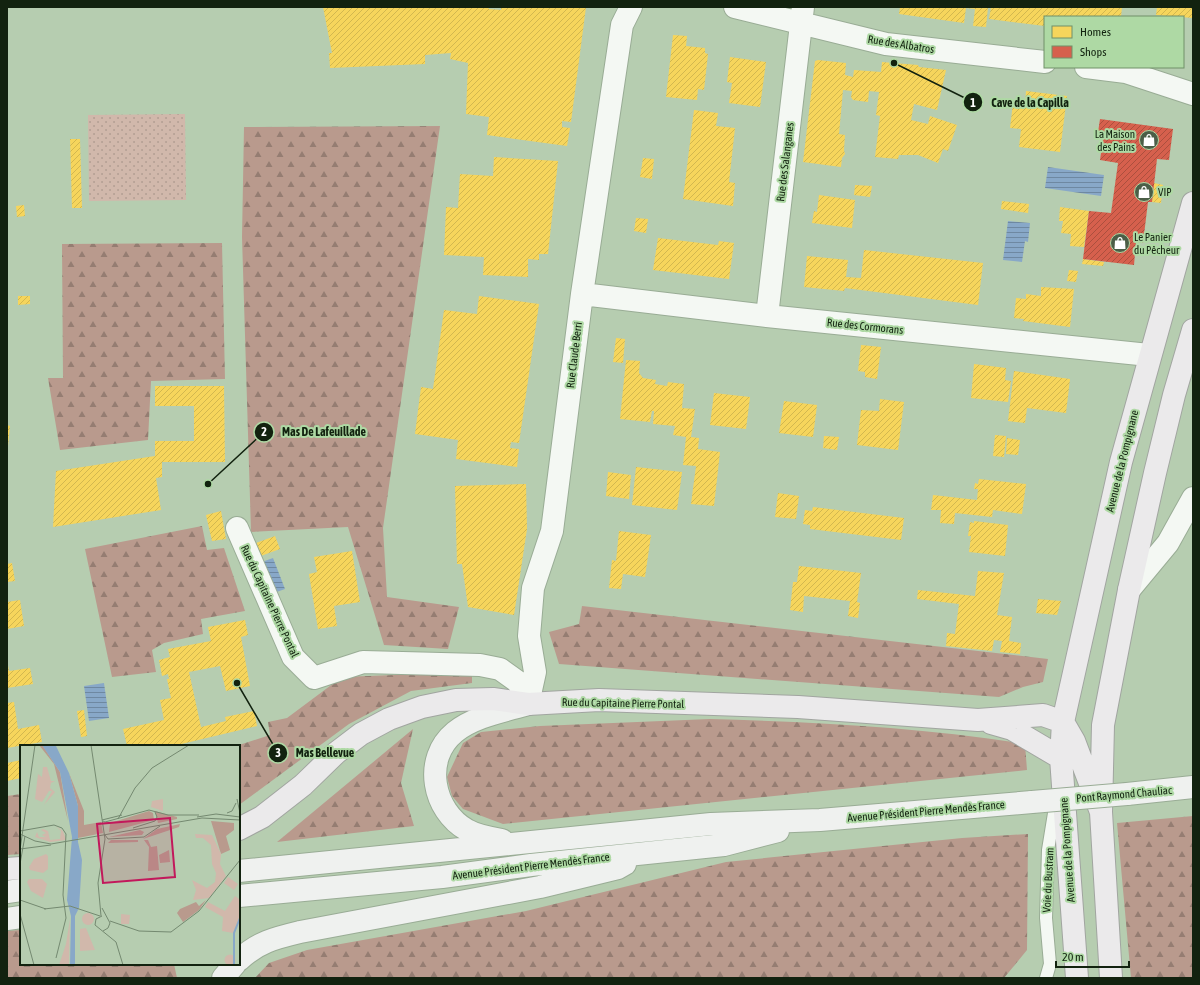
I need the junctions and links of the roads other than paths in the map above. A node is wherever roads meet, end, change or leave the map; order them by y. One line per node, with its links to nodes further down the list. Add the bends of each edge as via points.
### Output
1 (631, 7): 8 (street, Rue Claude Berri, via 622,25)
2 (735, 7): 3 (street, Rue des Albatros)
3 (802, 15): 4 (street, Rue des Albatros, via 886,44); 9 (street, Rue des Salanganes)
4 (1044, 62)
5 (1094, 68): 6 (street, via 1126,72)
6 (1193, 94)
7 (1193, 203): 11 (main road, Avenue de la Pompignane)
8 (582, 294): 9 (street, Rue des Cormorans); 15 (street, Rue Claude Berri, via 552,531 533,588 529,636 535,672)
9 (767, 316): 11 (street, Rue des Cormorans)
10 (1193, 330): 14 (main road, via 1174,395)
11 (1149, 355): 17 (main road, Avenue de la Pompignane, via 1121,462)
12 (1193, 498): 14 (street, via 1168,543)
13 (237, 528): 15 (street, Rue du Capitaine Pierre Pontal, via 294,657 314,678 363,662 480,665 500,669 518,682)
14 (1129, 590): 21 (main road, via 1103,725)
15 (528, 704): 16 (main road, Rue du Capitaine Pierre Pontal, via 599,700 798,707); 23 (main road, via 493,699 456,700 422,707 389,719 361,734 336,753 303,785 262,817); 24 (main road, via 474,721 454,732 443,747 434,776 436,790 443,806 452,819 467,831)
16 (978, 720): 17 (main road, Rue du Capitaine Pierre Pontal, via 1043,715); 18 (main road, Rue du Capitaine Pierre Pontal, via 1012,729)
17 (1063, 722): 18 (main road, Avenue de la Pompignane); 21 (main road, via 1074,741)
18 (1061, 758): 37 (lane, Voie du Bustram, via 1048,850 1046,918 1050,964); 38 (main road, Avenue de la Pompignane)
19 (1193, 787): 20 (main road, Pont Raymond Chauliac, bridge)
20 (1032, 802): 22 (main road, Avenue Président Pierre Mendès France)
21 (1101, 812): 39 (main road)
22 (820, 820): 24 (main road, Avenue Président Pierre Mendès France, via 711,824); 25 (main road, Avenue Président Pierre Mendès France, via 724,844)
23 (240, 828)
24 (519, 843): 28 (main road, Avenue Président Pierre Mendès France)
25 (645, 853): 31 (main road, Avenue Président Pierre Mendès France, via 442,877); 34 (main road, via 618,868 540,887 292,934 251,949)
26 (20, 868): 27 (main road)
27 (7, 869)
28 (240, 871)
29 (20, 890): 30 (main road)
30 (7, 892)
31 (240, 896)
32 (20, 917): 33 (main road)
33 (7, 919)
34 (240, 959)
35 (234, 965): 36 (main road)
36 (223, 978)
37 (1046, 978)
38 (1077, 978)
39 (1111, 978)

